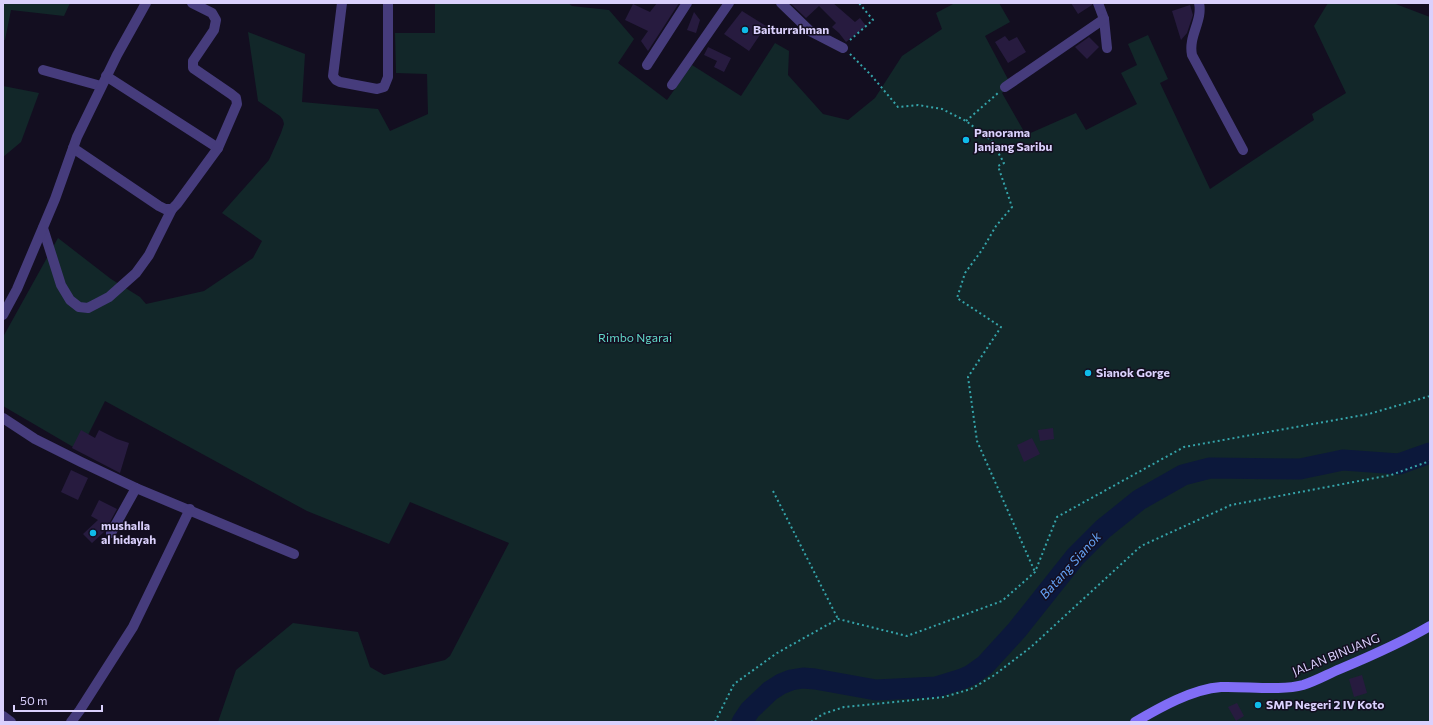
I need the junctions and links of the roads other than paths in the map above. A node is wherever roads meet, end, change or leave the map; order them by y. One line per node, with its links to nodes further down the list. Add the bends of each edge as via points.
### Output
1 (146, 3): 15 (street)
2 (192, 3): 20 (street, via 212,13 216,20 214,30 194,61 193,68 236,98 237,104)
3 (342, 3): 4 (street, via 333,76 340,82 377,88 384,87 388,77)
4 (388, 3)
5 (687, 3): 13 (street)
6 (729, 3): 16 (street)
7 (781, 3): 11 (street, via 810,31)
8 (1098, 3): 10 (street)
9 (1199, 3): 21 (street, via 1200,16 1190,48 1192,55)
10 (1104, 19): 12 (street); 18 (street)
11 (843, 48)
12 (1107, 48)
13 (647, 66)
14 (43, 70): 17 (street)
15 (106, 76): 17 (street); 20 (street)
16 (672, 85)
17 (102, 86): 19 (street)
18 (1005, 87)
19 (73, 148): 22 (street, via 159,206); 23 (street)
20 (218, 148): 22 (street)
21 (1243, 150)
22 (172, 209): 23 (street, via 149,255 136,273 109,297 88,308 70,300 62,285)
23 (43, 228): 24 (street)
24 (3, 316)
25 (3, 418): 26 (street, via 35,439)
26 (136, 488): 27 (street); 28 (street)
27 (190, 509): 29 (street); 33 (street, via 133,627)
28 (111, 534)
29 (294, 554)
30 (1430, 626): 34 (main road, JALAN BINUANG, via 1372,656 1303,685 1284,688 1219,687 1193,693)
31 (3, 716): 32 (street)
32 (11, 722)
33 (71, 722)
34 (1135, 722)

